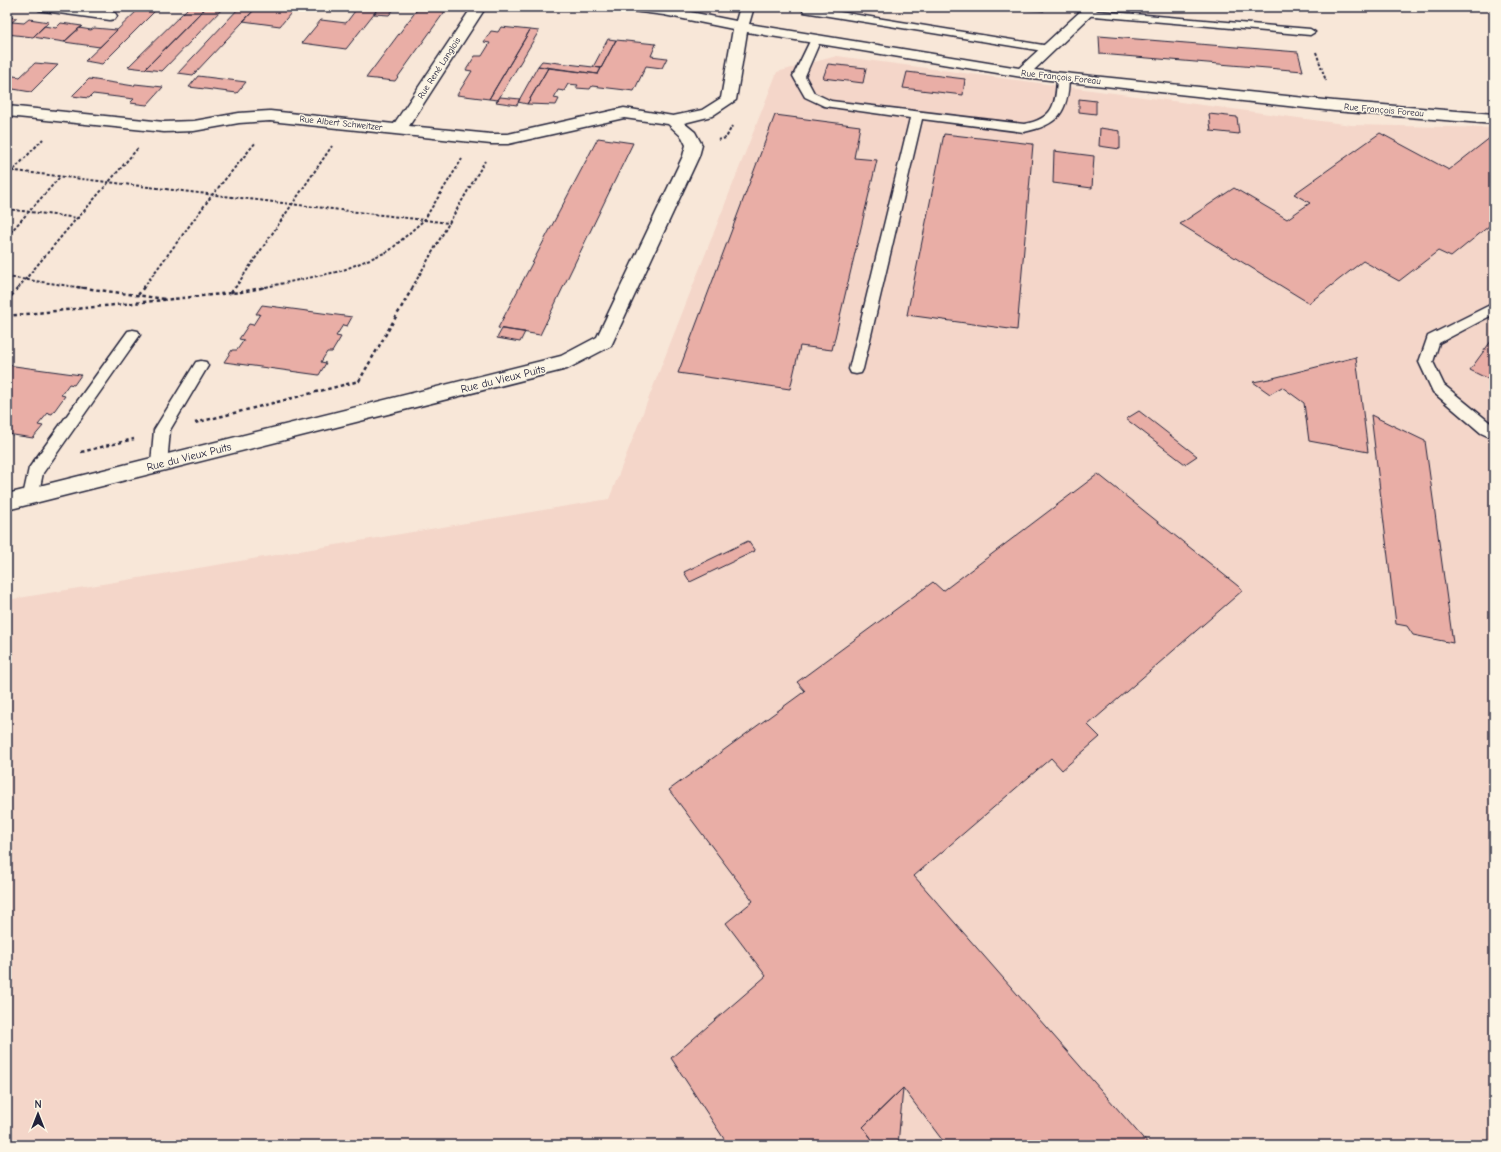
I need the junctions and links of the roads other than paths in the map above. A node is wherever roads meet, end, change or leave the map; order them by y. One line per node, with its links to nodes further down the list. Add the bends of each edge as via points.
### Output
1 (479, 7): 18 (street, Rue René Langlois)
2 (632, 7): 8 (street, Rue François Foreau)
3 (747, 7): 8 (street)
4 (54, 8): 7 (street)
5 (808, 10): 11 (lane)
6 (1090, 10): 9 (lane); 11 (street)
7 (110, 16)
8 (741, 26): 10 (street, Rue François Foreau); 17 (street, via 728,100 707,113)
9 (1310, 32)
10 (816, 39): 12 (street, Rue François Foreau); 15 (lane, via 800,76 809,95 828,104)
11 (1049, 49): 12 (street)
12 (1022, 73): 13 (street, Rue François Foreau)
13 (1063, 78): 15 (lane, via 1063,99 1051,118 1039,126 1024,128); 16 (street, Rue François Foreau, via 1334,106)
14 (7, 110): 18 (street, Rue Albert Schweitzer, via 157,127 194,126 239,118 276,117)
15 (917, 114): 22 (lane)
16 (1494, 119)
17 (673, 122): 18 (street, Rue Albert Schweitzer, via 624,113 508,140); 24 (street, Rue du Vieux Puits, via 689,135 694,145 691,156 604,341 567,362)
18 (399, 129)
19 (1494, 308): 23 (lane, via 1433,340 1426,362 1438,388)
20 (133, 335): 25 (lane, via 35,472)
21 (201, 366): 24 (lane, via 162,432)
22 (856, 369)
23 (1494, 433)
24 (159, 464): 25 (street, Rue du Vieux Puits)
25 (31, 496): 26 (street, Rue du Vieux Puits)
26 (7, 502)

